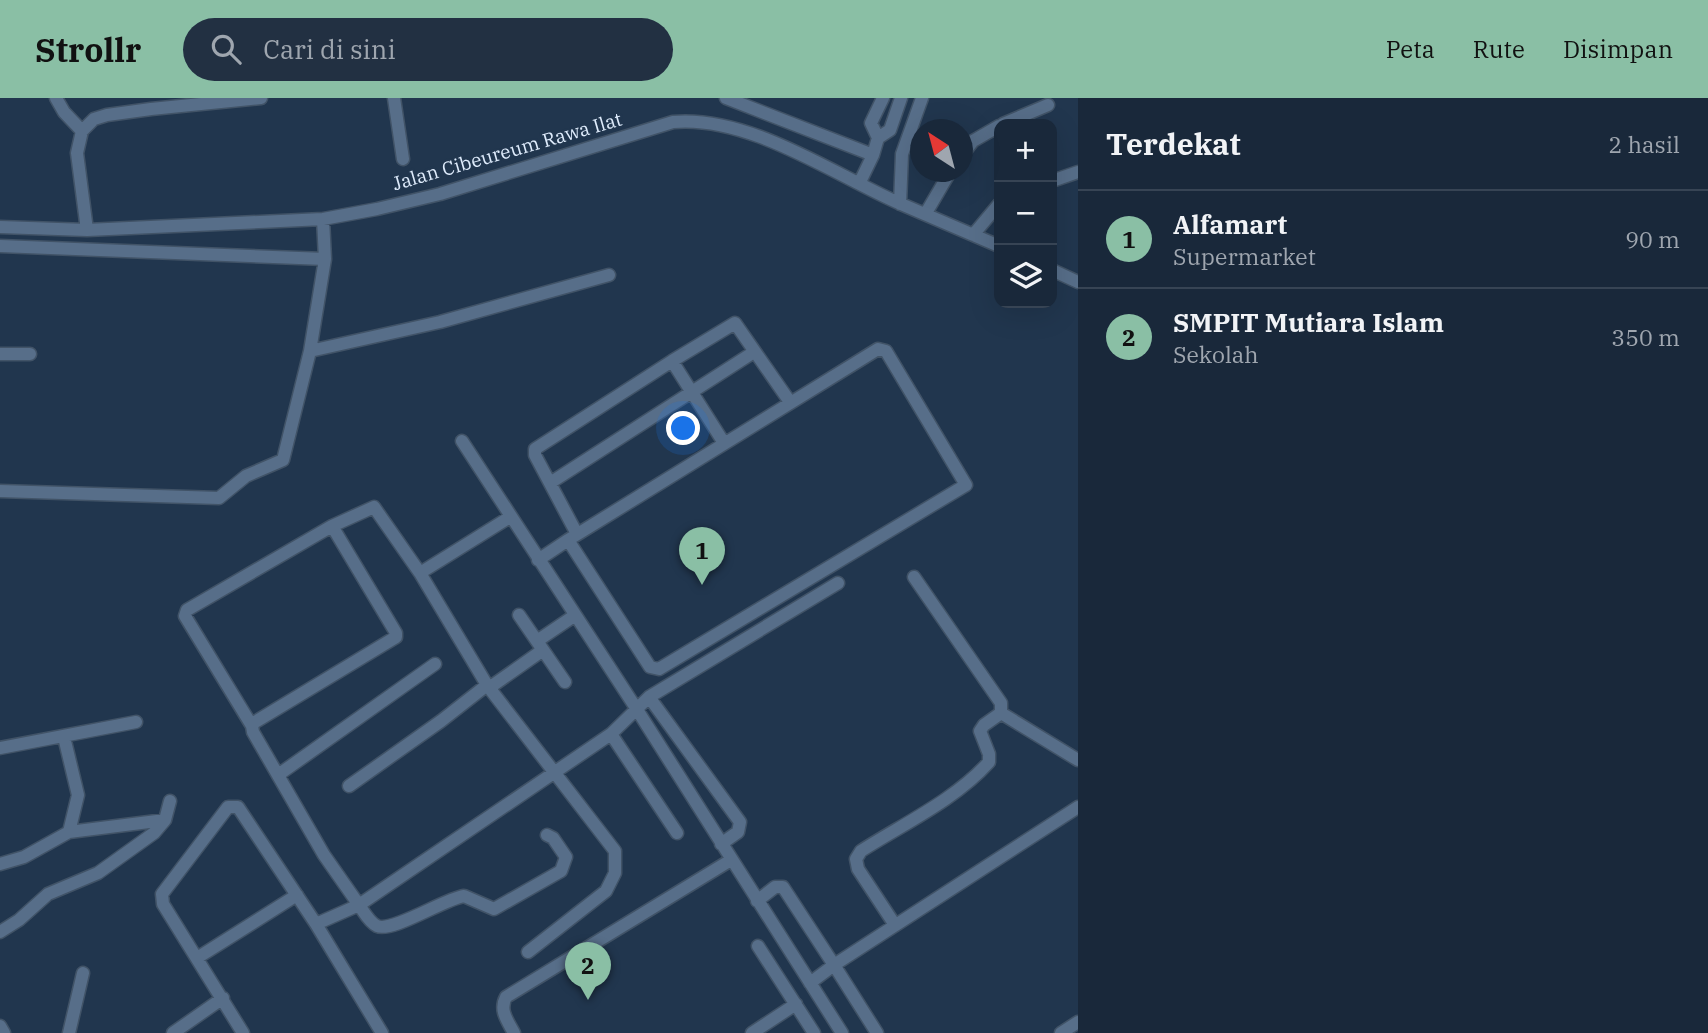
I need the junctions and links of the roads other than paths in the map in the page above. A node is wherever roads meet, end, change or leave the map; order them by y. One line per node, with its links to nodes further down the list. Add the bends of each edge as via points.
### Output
1 (56, 98): 11 (street)
2 (261, 98): 11 (street, via 107,115 94,119)
3 (394, 98): 15 (street)
4 (726, 98): 14 (street)
5 (883, 98): 12 (street, via 871,123)
6 (901, 98): 12 (street, via 890,130)
7 (922, 98): 20 (street, via 902,155)
8 (1048, 105): 9 (street)
9 (1015, 119)
10 (994, 129): 13 (street)
11 (82, 131): 25 (street, via 77,153)
12 (878, 138): 14 (street)
13 (973, 141)
14 (873, 155): 18 (street)
15 (402, 159)
16 (1078, 172): 17 (street)
17 (1057, 179)
18 (860, 182): 20 (street, Jalan Cibeureum Rawa Ilat); 23 (street, Jalan Cibeureum Rawa Ilat, via 778,144 693,121 661,126 440,194)
19 (944, 182): 22 (street)
20 (901, 204): 22 (street, Jalan Cibeureum Rawa Ilat)
21 (994, 210): 26 (street)
22 (926, 213): 26 (street, Jalan Cibeureum Rawa Ilat)
23 (323, 219): 25 (street, Jalan Cibeureum Rawa Ilat); 29 (street)
24 (0, 227): 25 (street, Jalan Cibeureum Rawa Ilat)
25 (87, 230)
26 (973, 235): 27 (street, Jalan Cibeureum Rawa Ilat)
27 (997, 245)
28 (0, 246): 29 (street)
29 (325, 259): 33 (street)
30 (1057, 272): 32 (street)
31 (610, 275): 33 (street, via 440,322)
32 (1078, 282)
33 (310, 351): 43 (street, via 283,460 246,476 222,497)
34 (754, 352): 37 (street, via 736,323); 38 (street); 39 (street)
35 (0, 354): 36 (street)
36 (30, 354)
37 (672, 361): 38 (street); 42 (street, via 537,448 535,455)
38 (692, 393): 41 (street); 42 (street)
39 (790, 402): 41 (street); 46 (street, via 883,348 966,485 659,669 650,667)
40 (462, 441): 44 (street)
41 (724, 443): 46 (street)
42 (550, 483): 46 (street)
43 (0, 491)
44 (510, 517): 47 (street); 48 (street)
45 (332, 526): 48 (street, via 374,507); 61 (street, via 396,637); 61 (street, via 187,610 185,616)
46 (573, 537): 47 (street)
47 (538, 559): 52 (street)
48 (420, 573): 56 (street)
49 (914, 577): 59 (street, via 1001,703)
50 (838, 583): 57 (street)
51 (519, 615): 53 (street)
52 (574, 616): 53 (street); 58 (street)
53 (540, 646): 55 (street); 56 (street)
54 (436, 664): 67 (street)
55 (565, 682)
56 (488, 686): 66 (street); 68 (street)
57 (649, 697): 58 (street); 75 (street, via 740,822 738,832)
58 (636, 708): 62 (street); 75 (street)
59 (1001, 713): 65 (street); 82 (street, via 979,731 989,754 984,768 861,851 856,859)
60 (136, 722): 63 (street)
61 (252, 726): 67 (street)
62 (611, 734): 66 (street); 73 (street)
63 (64, 737): 64 (street); 72 (street, via 79,800)
64 (0, 748)
65 (1078, 760)
66 (556, 773): 80 (street); 85 (street, via 615,851 615,873 606,891)
67 (278, 775): 80 (street)
68 (349, 786)
69 (170, 801): 71 (street)
70 (1078, 807): 82 (street)
71 (165, 820): 72 (street); 83 (street, via 108,867 48,894)
72 (69, 832): 77 (street, via 24,857)
73 (677, 833)
74 (547, 835): 80 (street, via 566,857 561,872 494,909 457,897 387,928 376,926)
75 (721, 844): 76 (street)
76 (731, 860): 79 (street); 99 (street, via 506,997 503,1011)
77 (0, 864)
78 (297, 895): 81 (street); 86 (street); 86 (street, via 237,807 228,807 162,894 163,904)
79 (757, 901): 87 (street, via 775,887 783,887); 89 (street)
80 (359, 905): 81 (street)
81 (316, 924): 98 (street)
82 (895, 926): 87 (street)
83 (0, 932)
84 (758, 946): 91 (street)
85 (527, 952)
86 (197, 958): 90 (street)
87 (834, 965): 89 (street); 103 (street)
88 (83, 973): 95 (street)
89 (810, 983): 102 (street)
90 (223, 998): 96 (street); 97 (street)
91 (796, 1004): 100 (street); 101 (street)
92 (1078, 1022): 104 (street)
93 (0, 1026): 94 (street)
94 (4, 1033)
95 (69, 1033)
96 (173, 1033)
97 (243, 1033)
98 (383, 1033)
99 (514, 1033)
100 (752, 1033)
101 (814, 1033)
102 (842, 1033)
103 (877, 1033)
104 (1061, 1033)

